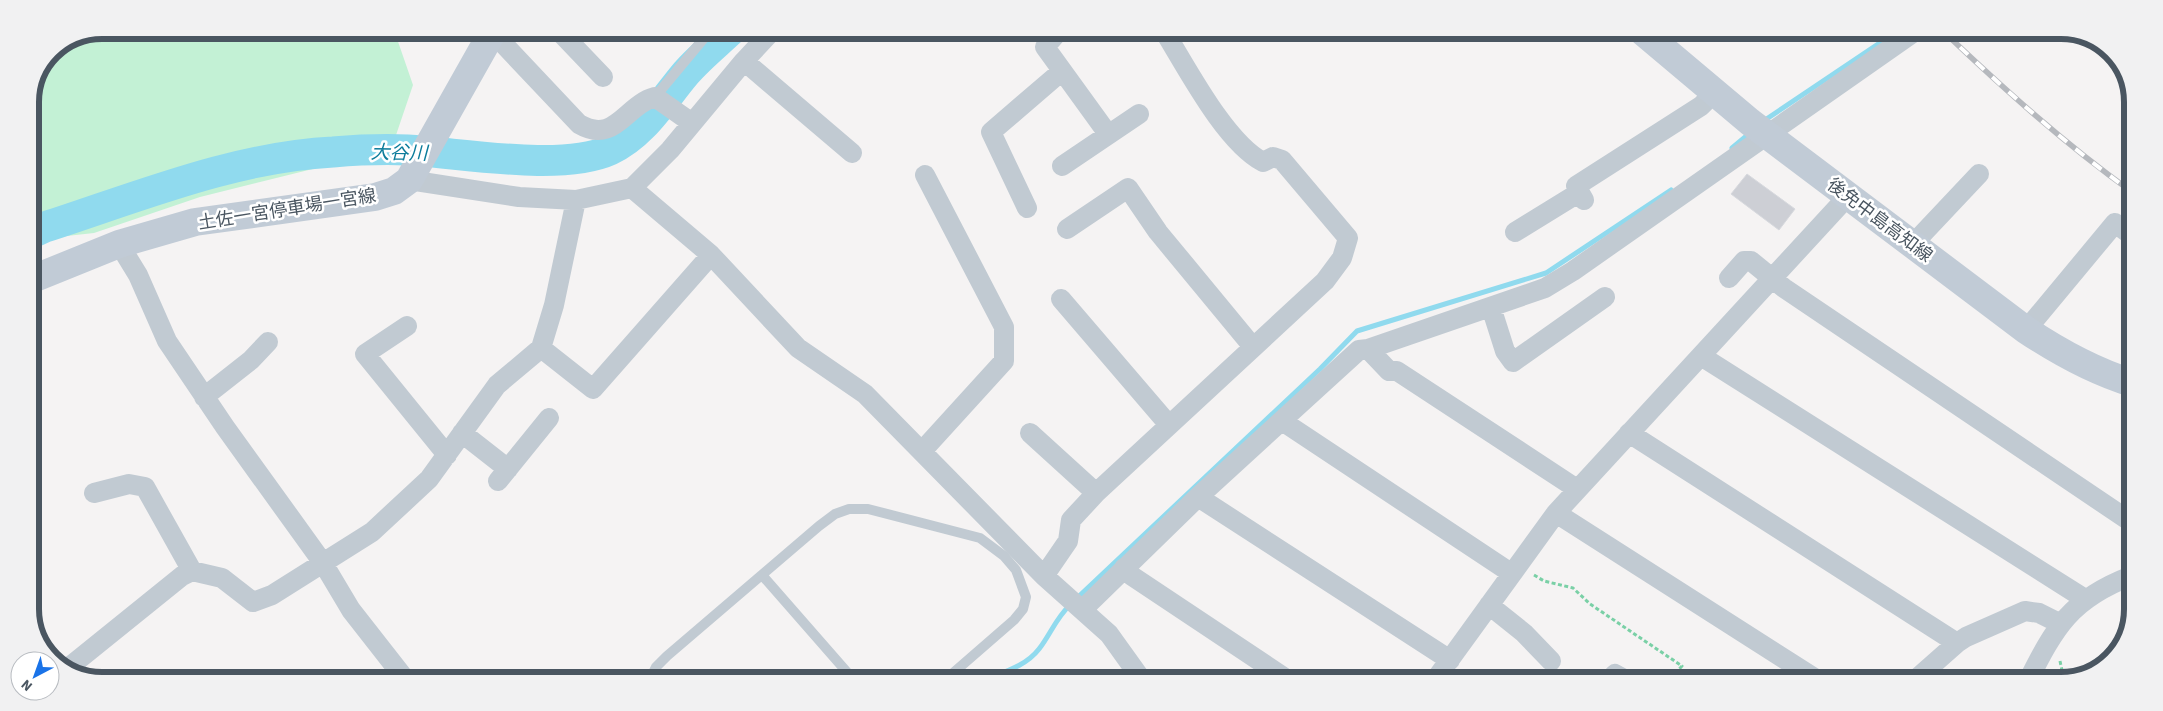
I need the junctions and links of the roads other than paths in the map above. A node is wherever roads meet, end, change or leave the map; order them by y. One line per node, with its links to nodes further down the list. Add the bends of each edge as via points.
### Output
1 (488, 39): 23 (main road, 土佐一宮停車場一宮線)
2 (499, 39): 14 (street, via 579,124 590,131 615,126 644,100)
3 (567, 39): 12 (street)
4 (703, 39): 14 (lane)
5 (765, 39): 10 (street)
6 (1052, 39): 11 (street, via 1045,47)
7 (1169, 39): 43 (street, via 1220,120 1251,156 1263,162 1273,157 1282,160 1348,238 1342,258 1325,281)
8 (1652, 39): 13 (main road, 後免中島高知線)
9 (1903, 39): 17 (street)
10 (744, 61): 16 (street); 19 (street)
11 (1062, 71): 18 (street); 27 (street, via 991,132)
12 (603, 77)
13 (1714, 93): 17 (main road, 後免中島高知線); 30 (street, via 1701,106 1576,186 1582,196)
14 (655, 97): 16 (street)
15 (1139, 114): 18 (street)
16 (692, 123): 24 (street)
17 (1760, 129): 25 (main road, 後免中島高知線); 39 (street, via 1573,271 1545,288)
18 (1108, 134): 20 (street)
19 (852, 153)
20 (1062, 166)
21 (1979, 174): 32 (street)
22 (925, 175): 55 (street, via 1004,327 1004,361)
23 (410, 179): 26 (street, via 519,197); 31 (main road, 土佐一宮停車場一宮線, via 394,191 375,197 194,222)
24 (632, 188): 26 (street); 33 (street)
25 (1848, 196): 32 (main road, 後免中島高知線); 36 (street)
26 (576, 200): 44 (street, via 554,305)
27 (1027, 208)
28 (1067, 229): 43 (street, via 1128,188 1158,232)
29 (2124, 230): 41 (street, via 2115,224)
30 (1515, 232)
31 (120, 244): 34 (main road, 土佐一宮停車場一宮線); 48 (street, via 138,275 167,341)
32 (1913, 244): 41 (main road, 後免中島高知線)
33 (711, 255): 44 (street, via 593,389); 55 (street, via 798,348 866,394)
34 (39, 276)
35 (1729, 278): 36 (street, via 1744,261 1751,261)
36 (1773, 278): 46 (street); 62 (street)
37 (1605, 297): 39 (street, via 1514,362 1505,351)
38 (1061, 299): 51 (street)
39 (1491, 307): 45 (street)
40 (407, 326): 56 (street, via 365,354)
41 (2026, 330): 47 (main road, 後免中島高知線, via 2061,353)
42 (268, 342): 48 (street, via 251,360)
43 (1253, 347): 51 (street)
44 (541, 348): 53 (street, via 497,385)
45 (1368, 349): 50 (street, via 1358,350); 57 (street, via 1389,371 1398,371)
46 (1701, 356): 54 (street); 70 (street)
47 (2124, 380)
48 (204, 397): 63 (street)
49 (550, 418): 53 (street, via 503,475)
50 (1282, 421): 60 (street); 65 (street)
51 (1169, 425): 59 (street)
52 (1030, 432): 59 (street)
53 (462, 433): 56 (street)
54 (1629, 433): 57 (street); 74 (street)
55 (923, 450): 68 (street)
56 (447, 455): 63 (street, via 429,479 372,532)
57 (1577, 489): 61 (street)
58 (94, 493): 66 (street, via 129,484 145,487)
59 (1096, 493): 68 (street, via 1071,520 1068,541)
60 (1198, 497): 64 (street); 75 (street)
61 (1556, 513): 65 (street); 85 (street)
62 (2124, 517)
63 (324, 563): 66 (street, via 253,602 222,578); 78 (street, via 350,610)
64 (1124, 568): 72 (street); 83 (street)
65 (1514, 569): 71 (street)
66 (192, 571): 77 (street)
67 (762, 575): 79 (lane, via 667,656); 80 (lane); 81 (lane, via 827,520 849,509 868,509 980,538 1016,570 1026,596 1023,609 1014,620)
68 (1044, 576): 72 (street)
69 (2124, 579): 70 (street)
70 (2085, 599): 73 (street)
71 (1488, 604): 75 (street); 76 (street, via 1524,632)
72 (1076, 605): 82 (street, via 1109,634)
73 (2061, 624): 74 (street, via 2039,613 2025,611); 87 (street, via 2050,636)
74 (1957, 643): 86 (street)
75 (1450, 660): 84 (street)
76 (1551, 662)
77 (72, 664)
78 (399, 672)
79 (654, 672)
80 (845, 672)
81 (954, 672)
82 (1136, 672)
83 (1276, 672)
84 (1441, 672)
85 (1804, 672)
86 (1924, 672)
87 (2032, 672)

